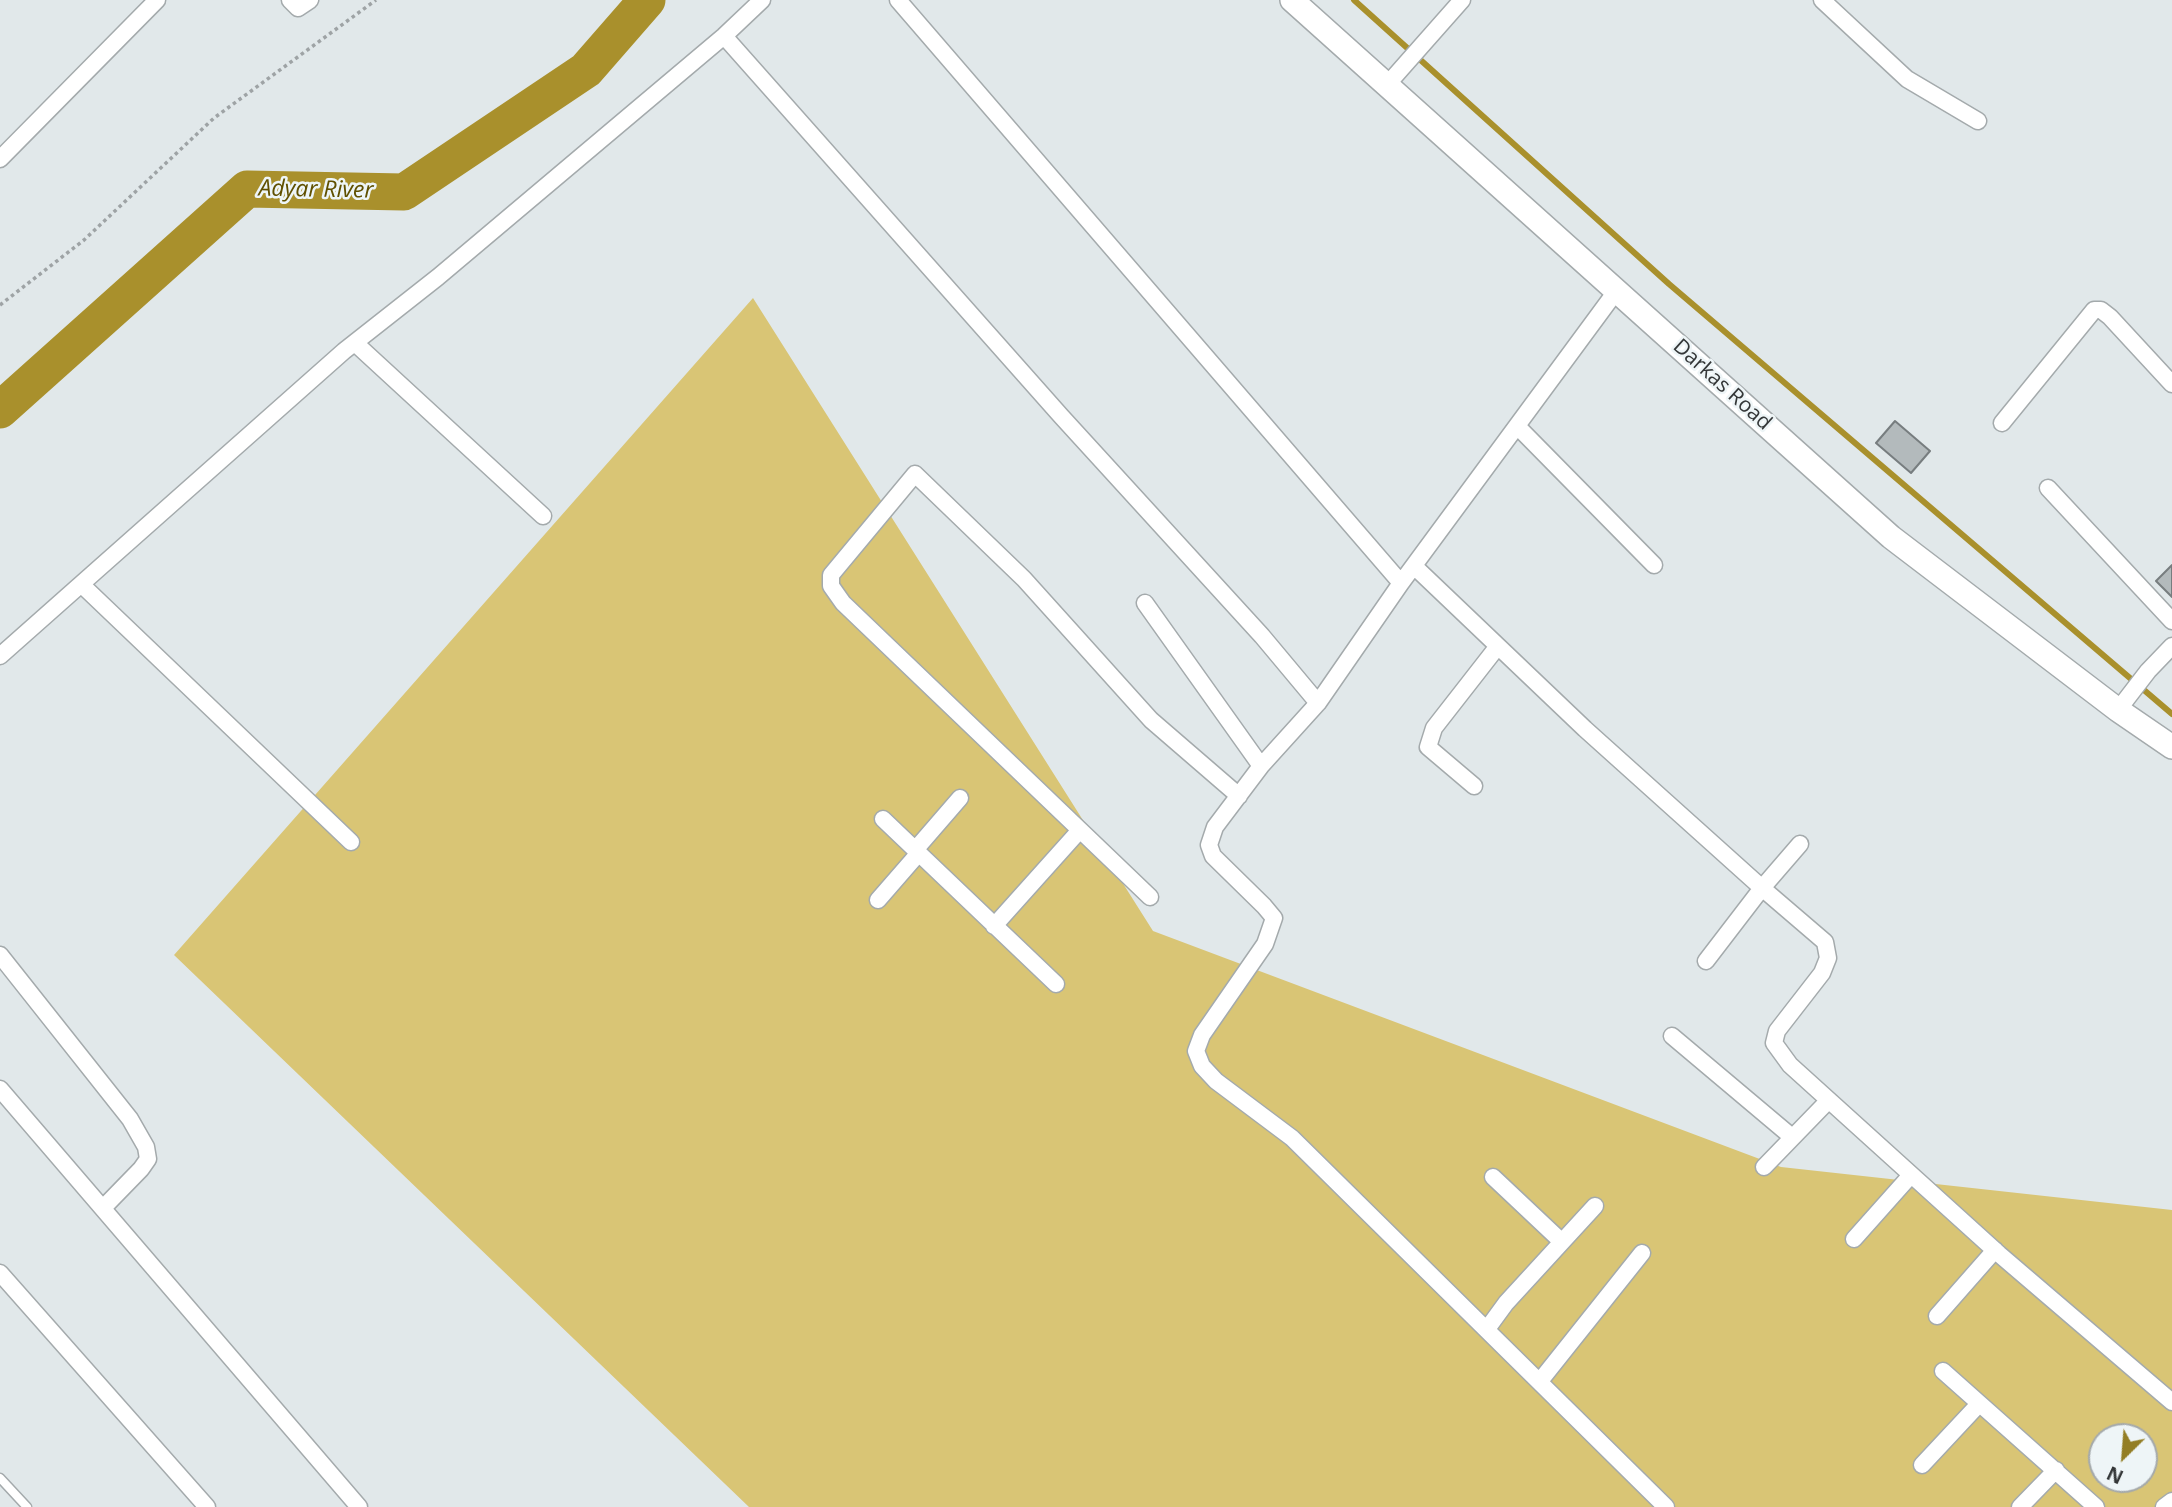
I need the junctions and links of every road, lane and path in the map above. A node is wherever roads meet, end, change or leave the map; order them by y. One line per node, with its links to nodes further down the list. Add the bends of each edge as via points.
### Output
1 (157, 0): 13 (street)
2 (290, 0): 3 (street, via 298,8)
3 (310, 0)
4 (376, 0): 15 (path, via 214,118 84,240)
5 (762, 0): 10 (street)
6 (898, 0): 24 (street)
7 (1292, 0): 11 (main road, Darkas Road)
8 (1462, 0): 11 (street)
9 (1822, 0): 12 (street, via 1907,79)
10 (724, 36): 16 (street); 31 (street)
11 (1386, 86): 14 (main road, Darkas Road)
12 (1978, 121)
13 (0, 159)
14 (1617, 290): 19 (street); 32 (main road, Darkas Road, via 1891,537)
15 (0, 305)
16 (355, 343): 21 (street); 25 (street)
17 (2172, 384): 18 (street, via 2110,317 2094,310)
18 (2002, 424)
19 (1517, 426): 22 (street); 23 (street)
20 (2048, 488): 27 (street)
21 (543, 516)
22 (1654, 565)
23 (1415, 567): 24 (street); 28 (street)
24 (1401, 583): 31 (street)
25 (82, 584): 30 (street); 40 (street)
26 (1145, 603): 34 (street)
27 (2172, 621)
28 (1499, 646): 35 (street, via 1434,727 1428,747); 43 (street)
29 (2172, 646): 32 (street)
30 (0, 656)
31 (1318, 703): 34 (street)
32 (2118, 709): 33 (main road, Darkas Road)
33 (2172, 747)
34 (1261, 766): 36 (street)
35 (1474, 786)
36 (1239, 796): 39 (street, via 1151,720 1024,579 915,474 831,575 831,586 842,603); 65 (street, via 1209,845 1213,856 1274,918 1265,944 1202,1035 1196,1051 1202,1066 1292,1138)
37 (960, 798): 42 (street)
38 (883, 819): 42 (street)
39 (1080, 830): 44 (street); 46 (street)
40 (351, 842)
41 (1800, 844): 43 (street)
42 (916, 852): 45 (street); 46 (street)
43 (1762, 888): 48 (street); 52 (street, via 1825,942 1828,958 1822,973 1777,1031 1774,1043)
44 (1150, 897)
45 (878, 900)
46 (994, 926): 49 (street)
47 (0, 955): 58 (street, via 130,1119 146,1147 148,1159 141,1169)
48 (1706, 961)
49 (1056, 984)
50 (1672, 1036): 53 (street)
51 (0, 1089): 58 (street)
52 (1828, 1101): 53 (street); 55 (street)
53 (1792, 1137): 54 (street)
54 (1764, 1167)
55 (1911, 1175): 59 (street); 61 (street)
56 (1493, 1177): 60 (street)
57 (1595, 1206): 60 (street)
58 (103, 1208): 76 (street)
59 (1854, 1238)
60 (1562, 1242): 65 (street)
61 (1995, 1250): 64 (street); 68 (street)
62 (1642, 1253): 67 (street)
63 (0, 1273): 75 (street)
64 (1937, 1317)
65 (1487, 1329): 67 (street)
66 (1943, 1371): 69 (street)
67 (1540, 1381): 77 (street)
68 (2172, 1402)
69 (1979, 1404): 70 (street); 71 (street)
70 (1922, 1465)
71 (2056, 1470): 78 (street); 79 (street)
72 (0, 1478): 74 (lane)
73 (2172, 1501): 80 (street)
74 (27, 1507)
75 (207, 1507)
76 (359, 1507)
77 (1666, 1507)
78 (2020, 1507)
79 (2096, 1507)
80 (2164, 1507)

